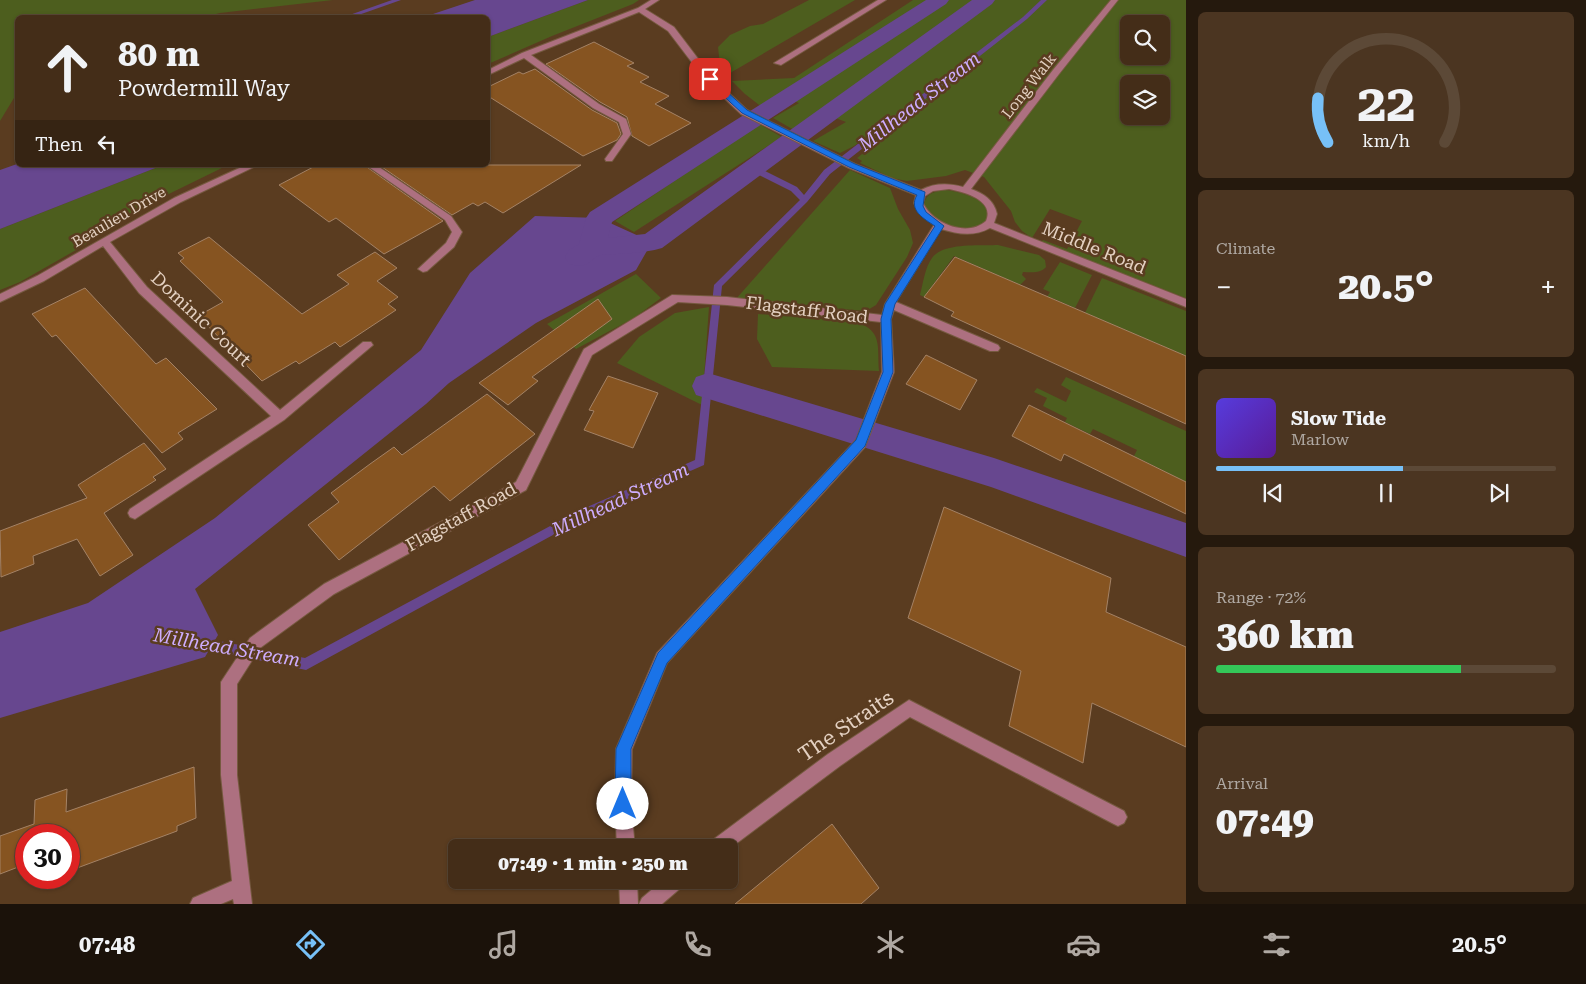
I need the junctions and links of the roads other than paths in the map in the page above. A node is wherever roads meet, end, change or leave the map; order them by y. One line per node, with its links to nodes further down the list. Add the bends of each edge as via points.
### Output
1 (656, 0): 4 (street)
2 (883, 0): 6 (street)
3 (1115, 0): 11 (street, Long Walk)
4 (640, 9): 5 (street); 12 (street, via 671,29 710,79 744,112 852,166)
5 (525, 55): 7 (street); 8 (street, via 596,106 623,121 628,134)
6 (778, 62)
7 (490, 72)
8 (609, 159)
9 (249, 167): 15 (street, Beaulieu Drive)
10 (373, 167): 16 (street, via 448,218 457,232 450,245)
11 (965, 190): 12 (street, via 938,187); 13 (street, via 989,204 994,218)
12 (922, 194): 14 (street, via 918,200 922,213)
13 (990, 224): 14 (street, via 974,231); 18 (street, Middle Road)
14 (939, 226): 19 (street)
15 (104, 241): 17 (street, Beaulieu Drive, via 70,263); 23 (street, Dominic Court, via 143,290)
16 (423, 269)
17 (0, 298)
18 (1186, 303)
19 (890, 304): 20 (street); 22 (street)
20 (886, 319): 26 (street, via 888,372 861,443 662,658 624,749); 30 (street, Flagstaff Road, via 676,298 588,352 520,486 329,589 255,643 229,682 229,775)
21 (367, 345): 23 (street)
22 (994, 348)
23 (280, 417): 24 (street)
24 (134, 513)
25 (1118, 816): 27 (street, The Straits, via 909,708)
26 (625, 839)
27 (728, 839)
28 (629, 889): 32 (street)
29 (666, 889): 33 (street)
30 (242, 896): 31 (street)
31 (199, 904)
32 (630, 904)
33 (648, 904)

